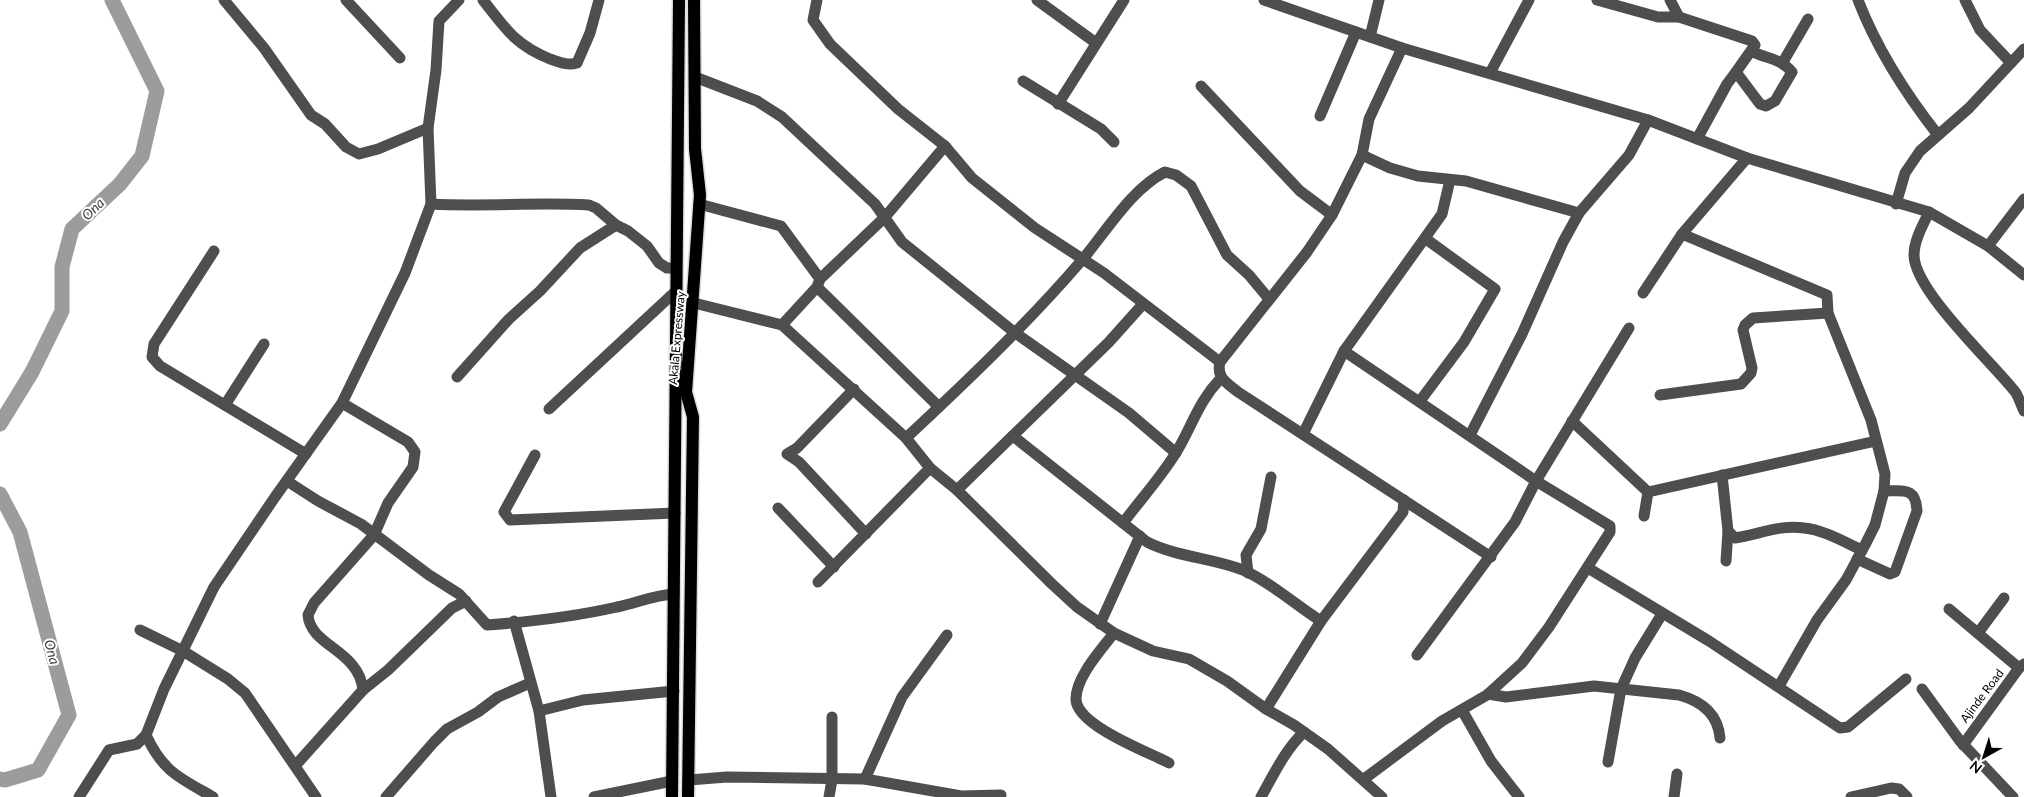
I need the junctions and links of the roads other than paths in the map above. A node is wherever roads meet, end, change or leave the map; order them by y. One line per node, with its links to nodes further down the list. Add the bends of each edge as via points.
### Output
1 (224, 0): 37 (street, via 264,48 311,114 346,147 359,154)
2 (346, 0): 26 (street)
3 (459, 0): 37 (street, via 439,21)
4 (483, 0): 5 (street, via 516,41 532,52 569,65 576,63 590,33)
5 (599, 0)
6 (679, 0): 49 (main road, Akala Expressway)
7 (694, 0): 31 (main road, Akala Expressway)
8 (817, 0): 41 (street, via 813,20 830,44 898,109)
9 (1037, 0): 22 (street)
10 (1124, 0): 22 (street)
11 (1264, 0): 20 (street)
12 (1379, 0): 21 (street)
13 (1529, 0): 30 (street)
14 (1597, 0): 18 (street, via 1658,17)
15 (1670, 0): 18 (street)
16 (1858, 0): 38 (street, via 1872,36 1914,104)
17 (1966, 0): 28 (street, via 1980,30)
18 (1679, 18): 25 (street, via 1752,41 1755,45)
19 (1808, 19): 27 (street)
20 (1356, 32): 21 (street); 35 (street)
21 (1370, 37): 23 (street)
22 (1096, 43): 34 (street)
23 (1402, 48): 30 (street); 42 (street, via 1369,119)
24 (2024, 49): 28 (street)
25 (1751, 51): 27 (street); 29 (street)
26 (400, 58)
27 (1783, 62): 29 (street, via 1792,72 1790,79 1775,101 1766,106 1760,104)
28 (2011, 63): 38 (street, via 1970,108)
29 (1736, 72): 39 (street, via 1726,84)
30 (1490, 73): 36 (street)
31 (695, 77): 45 (main road, Akala Expressway, via 695,149); 50 (street, via 757,101 782,117)
32 (1023, 81): 34 (street)
33 (1201, 86): 53 (street, via 1300,191)
34 (1058, 104): 40 (street, via 1101,129)
35 (1320, 116)
36 (1648, 120): 39 (street); 52 (street, via 1629,155)
37 (428, 128): 47 (street)
38 (1938, 135): 48 (street, via 1920,151 1908,169)
39 (1697, 139): 43 (street)
40 (1114, 142)
41 (945, 146): 50 (street); 61 (street, via 972,178)
42 (1362, 155): 44 (street, via 1390,168); 53 (street)
43 (1747, 158): 48 (street); 55 (street)
44 (1450, 180): 52 (street, via 1466,180); 56 (street, via 1442,214)
45 (700, 199): 49 (main road); 58 (main road, Akala Expressway); 64 (street, via 781,226)
46 (2024, 199): 59 (street)
47 (431, 204): 54 (street, via 466,206 539,202 589,205); 84 (street, via 405,273)
48 (1896, 204): 51 (street)
49 (677, 207): 57 (main road, Akala Expressway)
50 (886, 212): 64 (street); 73 (street, via 902,242)
51 (1929, 212): 59 (street); 81 (street, via 1918,234 1914,254 1921,279 1983,358)
52 (1579, 213): 91 (street)
53 (1332, 215): 67 (street)
54 (616, 225): 62 (street, via 647,246 659,263 667,268); 78 (street, via 580,248)
55 (1682, 234): 66 (street); 70 (street, via 1824,293 1827,295)
56 (1426, 239): 75 (street); 83 (street, via 1495,289 1464,342)
57 (675, 240): 58 (main road); 62 (main road, Akala Expressway)
58 (698, 242): 68 (main road, Akala Expressway)
59 (1988, 246): 63 (street)
60 (214, 251): 85 (street, via 152,351 155,362)
61 (1082, 260): 67 (street, via 1116,217 1156,176 1165,172 1176,175 1191,186 1227,255 1249,274); 69 (street); 73 (street)
62 (676, 268): 65 (main road, Akala Expressway)
63 (2024, 275)
64 (818, 283): 71 (street); 86 (street)
65 (676, 291): 87 (street); 110 (main road, Akala Expressway)
66 (1643, 292)
67 (1269, 299): 76 (street)
68 (694, 303): 71 (street); 161 (main road, Akala Expressway, via 686,392 693,416)
69 (1143, 304): 76 (street); 77 (street)
70 (1828, 313): 82 (street, via 1753,318 1743,330 1752,368 1741,384); 94 (street)
71 (782, 325): 80 (street)
72 (1629, 328): 89 (street)
73 (1014, 332): 77 (street); 86 (street)
74 (264, 344): 85 (street)
75 (1344, 351): 83 (street); 90 (street)
76 (1220, 362): 79 (street)
77 (1075, 373): 92 (street); 95 (street)
78 (457, 377)
79 (1221, 378): 90 (street, via 1266,412); 95 (street, via 1196,409)
80 (854, 389): 93 (street); 114 (street, via 788,454)
81 (2020, 391): 88 (street)
82 (1660, 395)
83 (1420, 400): 91 (street)
84 (342, 403): 96 (street); 115 (street, via 408,442 415,452 413,467 388,503)
85 (225, 405): 96 (street)
86 (939, 407): 93 (street)
87 (549, 409)
88 (2024, 411)
89 (1572, 421): 102 (street); 105 (street)
90 (1303, 434): 106 (street)
91 (1470, 435): 102 (street)
92 (1013, 436): 103 (street); 112 (street)
93 (906, 438): 98 (street)
94 (1876, 441): 99 (street); 104 (street, via 1885,474)
95 (1176, 453): 112 (street)
96 (306, 454): 101 (street)
97 (535, 455): 110 (street, via 504,512 510,520)
98 (930, 468): 103 (street); 114 (street)
99 (1722, 476): 105 (street); 113 (street)
100 (1271, 477): 122 (street, via 1261,529 1246,556)
101 (287, 481): 115 (street, via 352,518); 136 (street, via 214,587)
102 (1536, 481): 118 (street, via 1524,507); 121 (street, via 1610,526 1610,532)
103 (957, 490): 131 (street, via 1052,584)
104 (1884, 490): 117 (street, via 1875,525); 117 (street, via 1907,491 1917,502 1917,511 1895,572 1890,574)
105 (1648, 492): 111 (street)
106 (1404, 500): 108 (street); 109 (street)
107 (778, 508): 120 (street)
108 (1419, 508): 109 (street); 118 (street)
109 (1403, 512): 130 (street)
110 (675, 513): 124 (main road, Akala Expressway)
111 (1644, 516)
112 (1123, 523): 116 (street)
113 (1728, 531): 117 (street, via 1735,538 1777,529 1805,528 1826,534); 119 (street)
114 (866, 534): 120 (street)
115 (374, 535): 126 (street); 144 (street, via 314,603 308,615 313,631 353,665)
116 (1140, 536): 122 (street, via 1166,551); 131 (street)
117 (1860, 554): 141 (street, via 1846,580 1816,620)
118 (1491, 557): 137 (street)
119 (1726, 560)
120 (834, 567): 123 (street)
121 (1588, 568): 128 (street); 146 (street, via 1522,663)
122 (1248, 573): 130 (street)
123 (818, 582)
124 (674, 594): 129 (street, via 584,613); 145 (main road, Akala Expressway)
125 (2004, 598): 134 (street)
126 (466, 600): 129 (street, via 487,625); 144 (street, via 452,608)
127 (1949, 610): 134 (street)
128 (1662, 614): 141 (street); 142 (street, via 1635,658)
129 (514, 621): 140 (street)
130 (1322, 621): 147 (street)
131 (1100, 624): 133 (street)
132 (140, 630): 136 (street)
133 (1114, 634): 147 (street, via 1153,651 1189,660 1227,681); 156 (street, via 1083,678 1076,699 1078,708 1096,726)
134 (1978, 634): 138 (street)
135 (946, 635): 159 (street, via 902,697)
136 (183, 651): 152 (street); 157 (street, via 245,692)
137 (1417, 655)
138 (2021, 666): 154 (street, Ajinde Road)
139 (1906, 679): 141 (street, via 1848,727 1840,728)
140 (530, 683): 149 (street); 168 (street, via 498,697 447,730)
141 (1779, 686)
142 (1621, 689): 146 (street, via 1594,686 1506,698); 153 (street, via 1688,697 1714,717 1719,725); 155 (street)
143 (1922, 689): 154 (street)
144 (363, 690): 157 (street)
145 (674, 691): 149 (street, via 583,700); 163 (main road, Akala Expressway)
146 (1488, 694): 148 (street)
147 (1266, 709): 151 (street)
148 (1462, 710): 160 (street, via 1409,744); 176 (street, via 1491,762)
149 (539, 711): 169 (street)
150 (832, 717): 162 (street)
151 (1304, 732): 160 (street); 174 (street, via 1282,758)
152 (146, 735): 165 (street, via 137,744 109,750); 166 (street, via 154,753 167,769)
153 (1720, 738)
154 (1963, 745): 180 (street)
155 (1608, 762)
156 (1169, 763)
157 (296, 766): 167 (street)
158 (1677, 774): 177 (street)
159 (864, 779): 162 (street); 164 (street, via 961,796)
160 (1364, 779): 175 (street)
161 (688, 780): 162 (street, via 811,777); 172 (main road, Akala Expressway)
162 (832, 780): 173 (street)
163 (672, 781): 170 (street); 171 (main road, Akala Expressway)
164 (1001, 795)
165 (79, 797)
166 (213, 797)
167 (316, 797)
168 (386, 797)
169 (551, 797)
170 (594, 797)
171 (672, 797)
172 (688, 797)
173 (829, 797)
174 (1261, 797)
175 (1382, 797)
176 (1519, 797)
177 (1674, 797)
178 (1851, 797): 179 (street, via 1891,788 1900,789)
179 (1908, 797)
180 (2013, 797)

